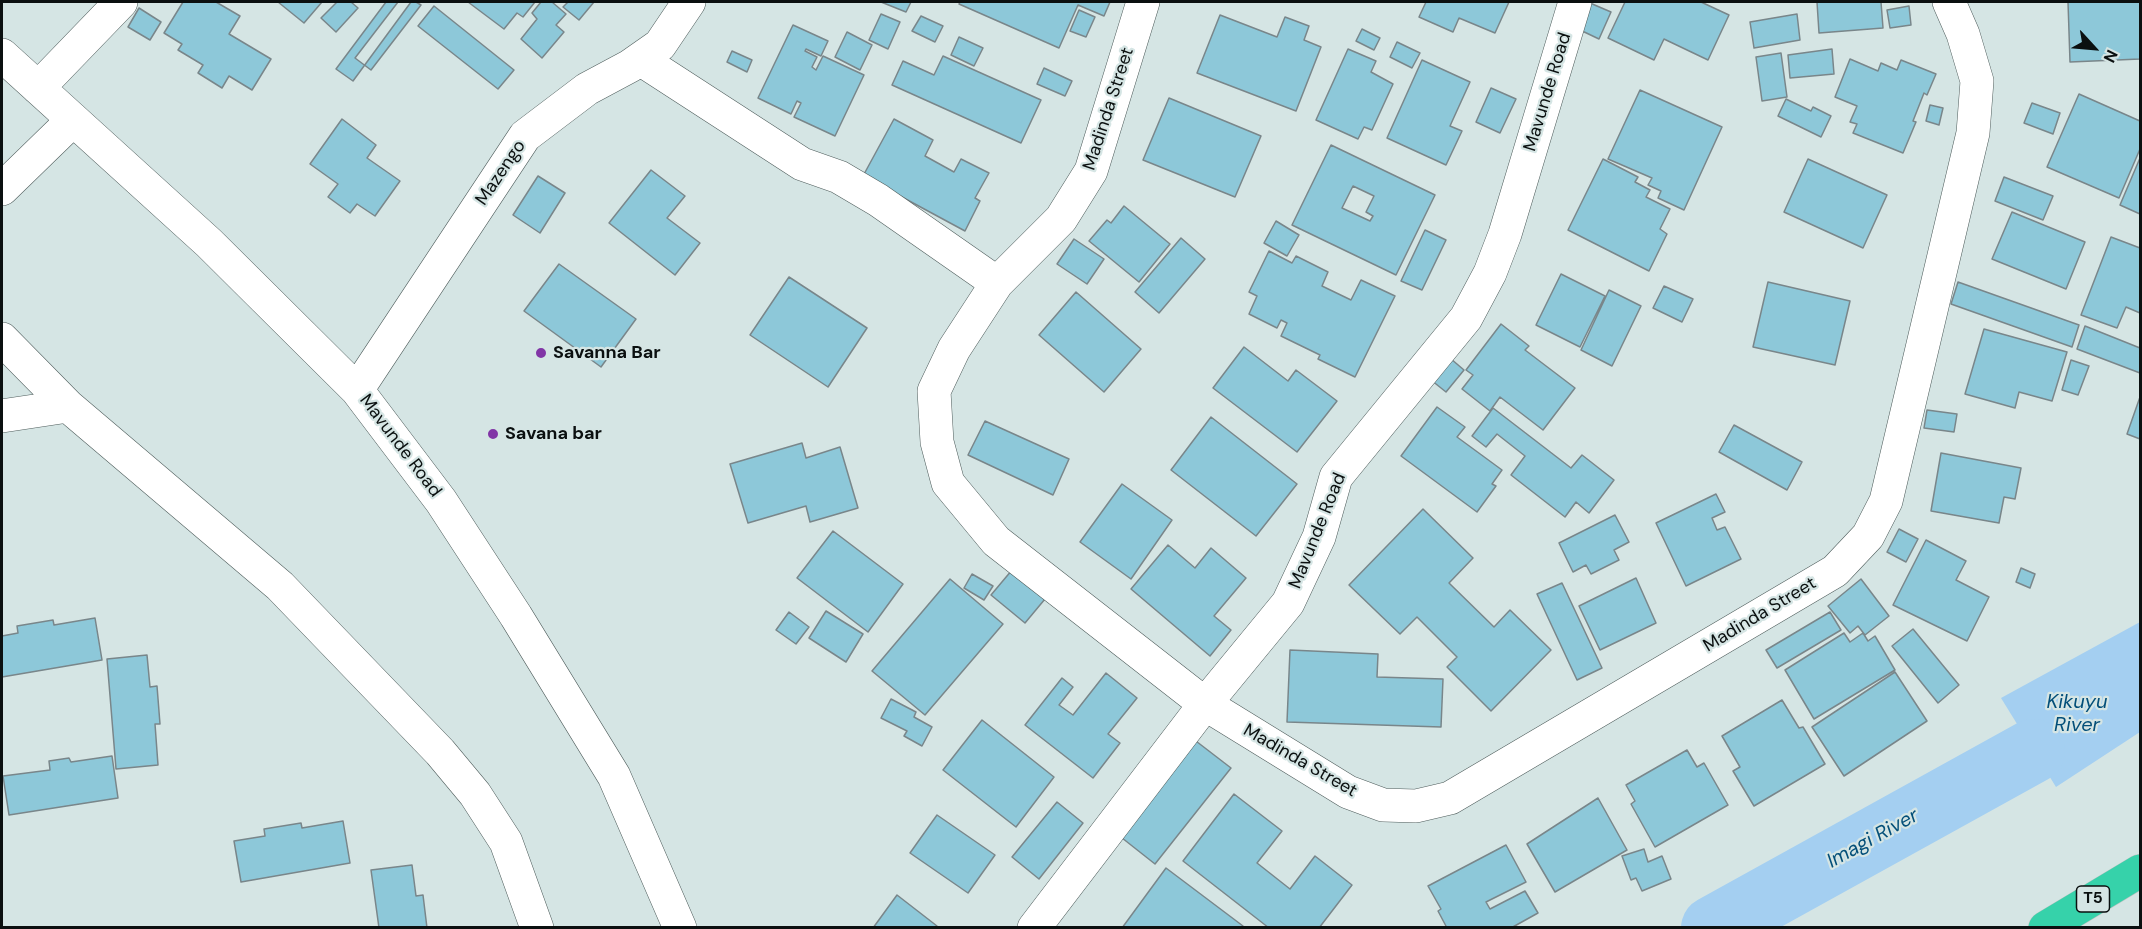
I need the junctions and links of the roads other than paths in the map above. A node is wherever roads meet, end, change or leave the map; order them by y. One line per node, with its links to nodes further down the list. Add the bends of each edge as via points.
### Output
1 (121, 2): 8 (street)
2 (689, 2): 7 (street, Mazengo, via 660,45)
3 (1143, 2): 11 (street, Madinda Street, via 1092,171 1061,219)
4 (1575, 2): 16 (street, Mavunde Road, via 1491,273 1466,318 1336,477 1319,537 1288,603)
5 (1949, 2): 16 (street, Madinda Street, via 1977,81 1973,133 1886,501 1868,536 1835,571 1450,798 1416,806 1383,805 1348,792)
6 (2, 55): 8 (street, Mavunde Road)
7 (640, 58): 11 (street, via 802,164 839,177 878,200); 13 (street, Mazengo, via 587,89 525,136)
8 (38, 88): 9 (street, Mavunde Road)
9 (73, 120): 10 (street); 13 (street, Mavunde Road, via 209,243)
10 (2, 189)
11 (997, 283): 16 (street, Madinda Street, via 954,349 934,391 937,442 948,483 996,541)
12 (2, 339): 14 (street)
13 (357, 390): 19 (street, Mavunde Road, via 441,501 614,776)
14 (68, 406): 15 (street); 18 (street, via 280,586 440,752 475,794 506,842)
15 (2, 416)
16 (1204, 704): 20 (street, Mavunde Road)
17 (2140, 871): 21 (highway, T5)
18 (537, 927)
19 (680, 927)
20 (1034, 927)
21 (2046, 927)

